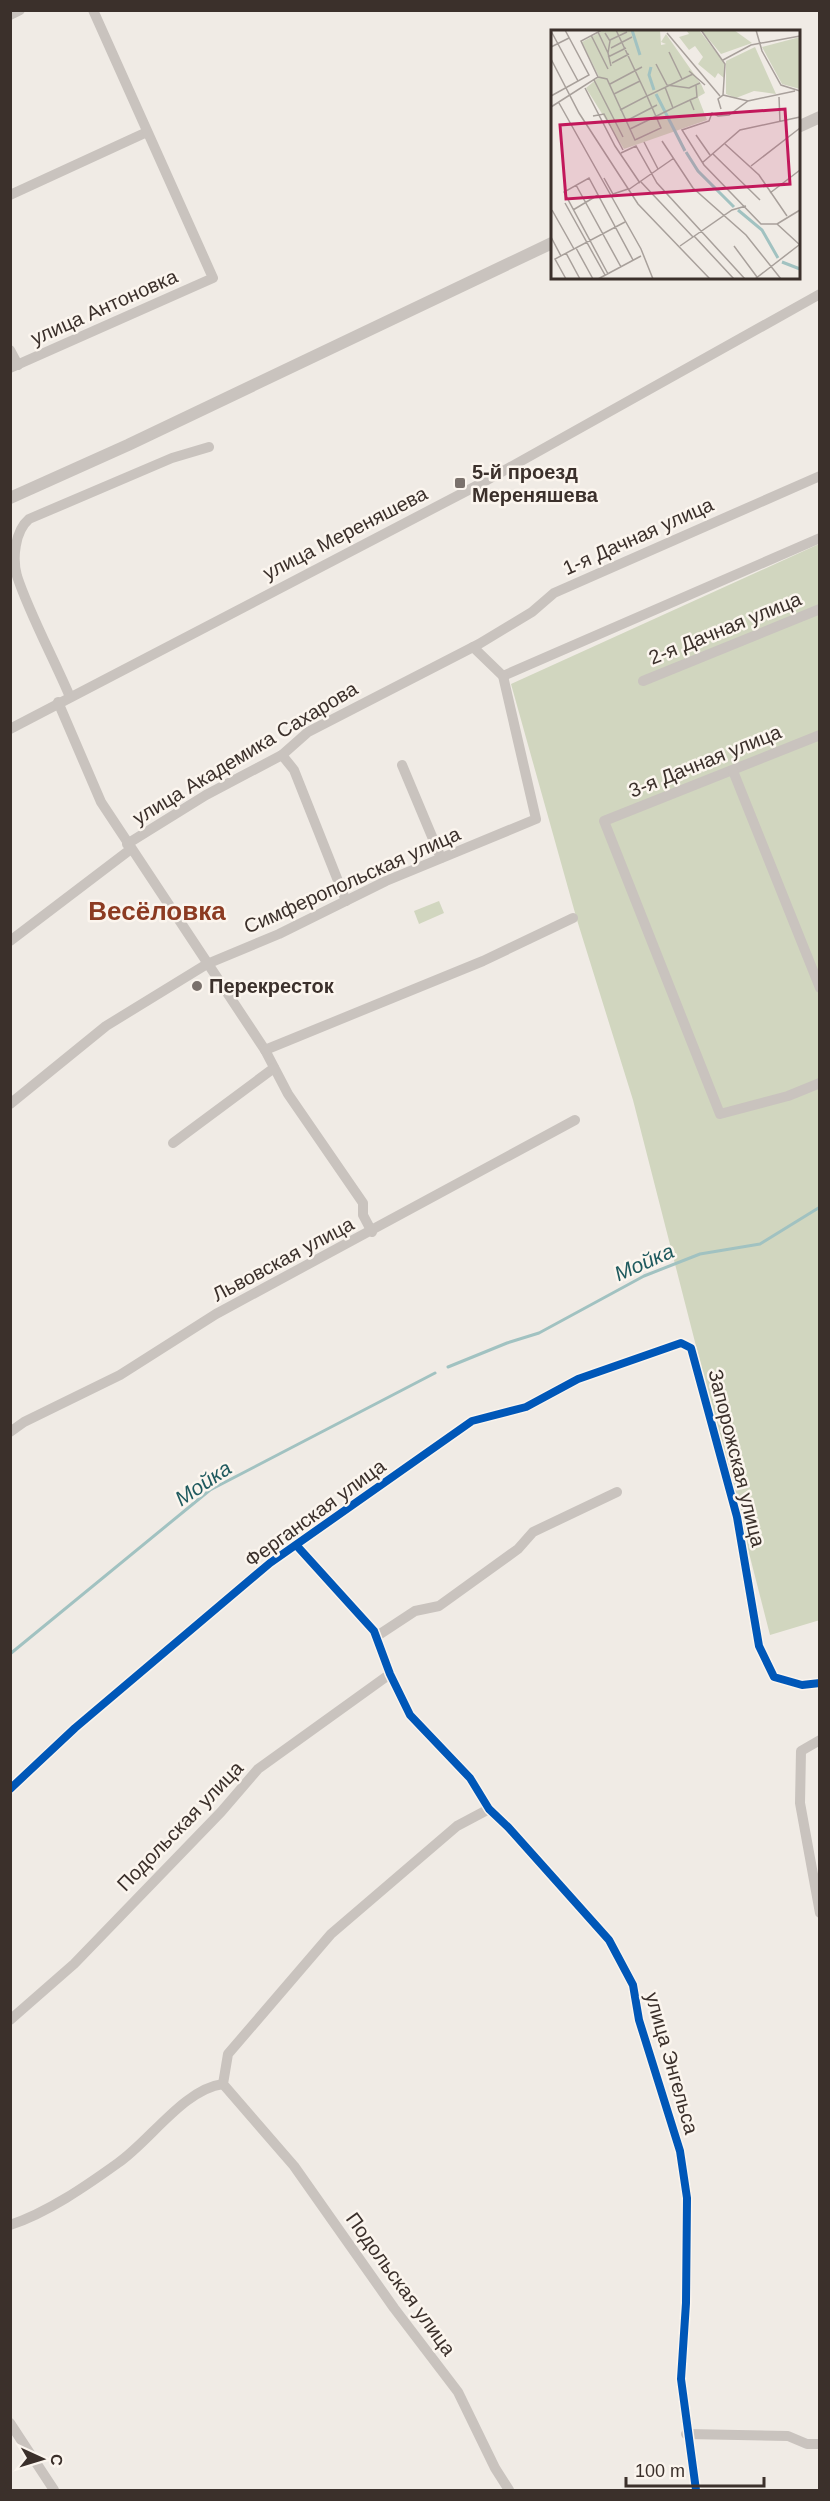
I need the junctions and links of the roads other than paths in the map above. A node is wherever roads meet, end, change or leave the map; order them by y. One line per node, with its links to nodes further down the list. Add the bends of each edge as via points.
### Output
1 (21, 10): 3 (street)
2 (93, 10): 6 (street)
3 (10, 15)
4 (819, 117): 5 (street)
5 (800, 125)
6 (147, 132): 7 (street); 11 (street, улица Антоновка, via 213,278)
7 (10, 195)
8 (551, 243): 14 (street)
9 (819, 294): 20 (street, улица Мереняшева, via 480,484)
10 (10, 351): 11 (street)
11 (14, 367)
12 (209, 447): 20 (street, via 172,458 29,519 20,530 17,575)
13 (819, 476): 17 (street, 1-я Дачная улица, via 554,593 539,607)
14 (10, 498)
15 (819, 538): 18 (street)
16 (819, 609): 19 (street, 2-я Дачная улица)
17 (476, 645): 18 (street); 24 (street, улица Академика Сахарова, via 308,732)
18 (502, 676): 28 (street, Симферопольская улица, via 536,819)
19 (643, 681)
20 (70, 697): 21 (street, улица Мереняшева)
21 (58, 702): 22 (street, улица Мереняшева); 27 (street, via 101,802)
22 (10, 729)
23 (819, 735): 26 (street, 3-я Дачная улица)
24 (282, 754): 27 (street, улица Академика Сахарова, via 206,795); 29 (street, via 294,770)
25 (402, 765): 28 (street)
26 (733, 771): 33 (street); 36 (street, 3-я Дачная улица, via 604,821 720,1114 788,1096)
27 (129, 846): 31 (street, улица Академика Сахарова); 32 (street)
28 (441, 858): 29 (street, Симферопольская улица)
29 (345, 901): 32 (street, Симферопольская улица)
30 (573, 918): 34 (street, via 483,961)
31 (10, 941)
32 (207, 964): 34 (street); 37 (street, Симферопольская улица, via 106,1026)
33 (819, 988)
34 (265, 1050): 35 (street)
35 (274, 1068): 39 (street); 40 (street, via 363,1203 363,1215)
36 (819, 1083)
37 (10, 1104)
38 (575, 1120): 40 (street, Львовская улица)
39 (173, 1143)
40 (372, 1232): 42 (street, Львовская улица, via 216,1314 120,1375)
41 (685, 1343): 44 (street, Ферганская улица, via 578,1379 526,1407 472,1421); 47 (street, Запорожская улица, via 691,1348 736,1517 759,1646 774,1677 802,1685)
42 (10, 1432)
43 (617, 1492): 45 (street, via 533,1532 518,1549 439,1606 415,1611)
44 (297, 1546): 45 (street, улица Энгельса); 49 (street, Ферганская улица, via 270,1563 75,1728)
45 (377, 1636): 46 (street, улица Энгельса)
46 (390, 1674): 50 (street, улица Энгельса, via 410,1714 470,1779); 52 (street, Подольская улица, via 258,1769 222,1812 74,1964)
47 (819, 1683)
48 (819, 1740): 51 (street, via 801,1751 800,1803)
49 (10, 1789)
50 (489, 1809): 53 (street, via 457,1827 331,1934 228,2054); 56 (street, улица Энгельса, via 609,1940 633,1985 639,2020 680,2151 687,2198 681,2379)
51 (819, 1913)
52 (10, 2020)
53 (223, 2084): 54 (street, via 209,2086 189,2100 119,2163); 59 (street, Подольская улица, via 294,2166 393,2308 458,2392)
54 (10, 2225)
55 (10, 2423): 58 (street)
56 (686, 2434): 57 (street, via 788,2436); 60 (street, улица Энгельса)
57 (819, 2444)
58 (54, 2490)
59 (509, 2490)
60 (696, 2490)

